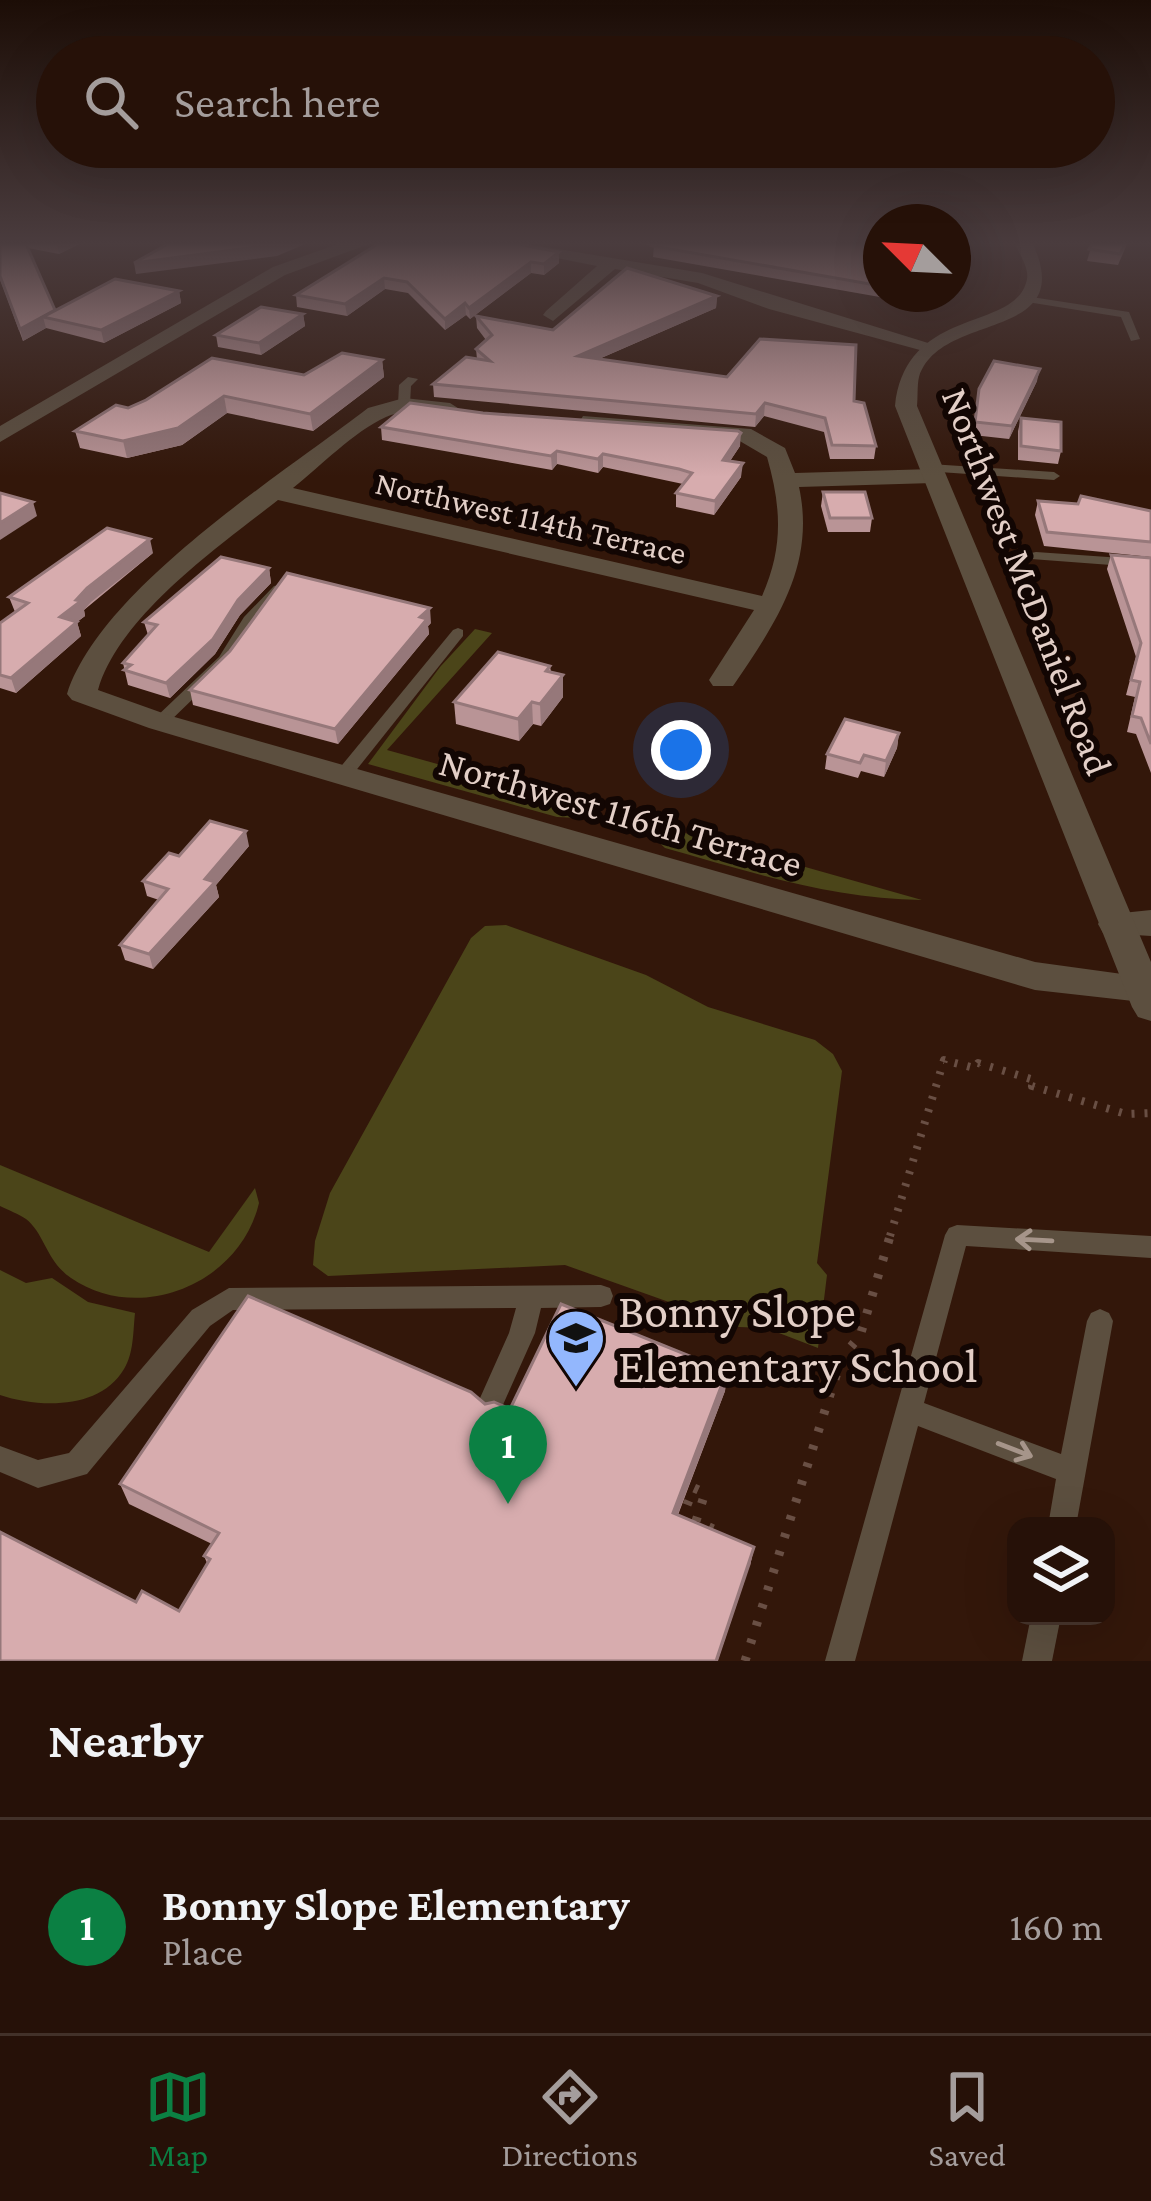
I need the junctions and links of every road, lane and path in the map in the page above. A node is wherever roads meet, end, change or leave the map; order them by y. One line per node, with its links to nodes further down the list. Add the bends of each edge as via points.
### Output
1 (193, 322): 11 (street)
2 (837, 322): 6 (street)
3 (981, 322): 6 (street, Northwest McDaniel Road)
4 (1129, 322): 5 (lane)
5 (1136, 339)
6 (931, 347): 14 (street, Northwest McDaniel Road, via 908,372 905,394)
7 (412, 379): 8 (lane)
8 (407, 405): 10 (street); 17 (street, via 376,413)
9 (0, 407): 11 (street)
10 (473, 414)
11 (35, 415): 13 (street)
12 (578, 421): 16 (street, via 707,430 767,444)
13 (0, 435)
14 (931, 472): 15 (lane); 16 (street); 26 (street, Northwest McDaniel Road)
15 (1054, 476)
16 (783, 480): 21 (street, via 794,555)
17 (277, 492): 21 (street, Northwest 114th Terrace); 24 (street, Northwest 116th Terrace, via 139,604 94,664 81,691)
18 (1036, 556): 19 (lane)
19 (1151, 564)
20 (279, 589): 24 (lane, via 225,660)
21 (770, 606): 23 (street)
22 (458, 633): 25 (lane)
23 (723, 680)
24 (160, 722): 25 (street, Northwest 116th Terrace)
25 (344, 774): 27 (street, Northwest 116th Terrace, via 1035,976)
26 (1134, 924): 27 (street, Northwest McDaniel Road)
27 (1148, 999)
28 (1151, 1113): 41 (path, via 1126,1114 1032,1086 1034,1079 944,1060 860,1336 842,1357)
29 (1151, 1247): 34 (lane, one-way to 34, via 957,1235)
30 (531, 1296): 31 (lane); 33 (lane); 35 (lane, via 229,1299 201,1318 77,1464 38,1474)
31 (601, 1296)
32 (1100, 1321): 36 (lane)
33 (489, 1406)
34 (908, 1409): 36 (lane, one-way to 36); 42 (lane)
35 (0, 1459)
36 (1071, 1471): 37 (lane)
37 (1063, 1517)
38 (718, 1531): 39 (path, via 696,1521 706,1492 694,1488)
39 (676, 1534)
40 (1044, 1625): 43 (lane)
41 (745, 1661)
42 (839, 1661)
43 (1037, 1661)

